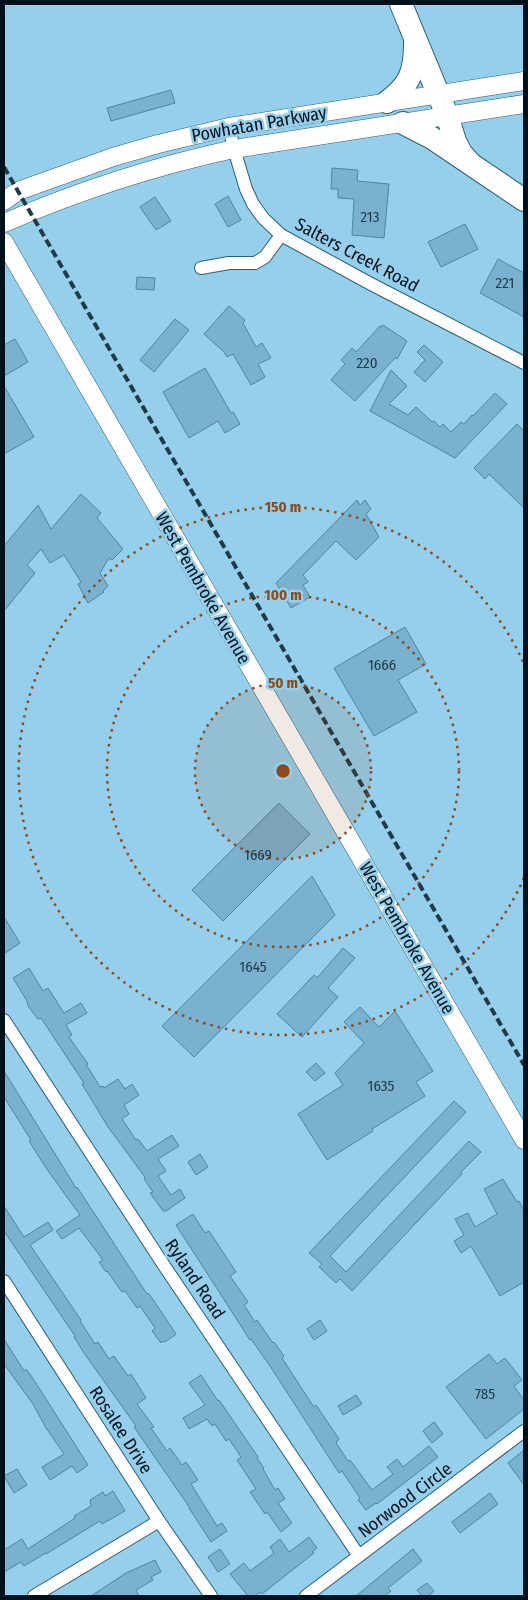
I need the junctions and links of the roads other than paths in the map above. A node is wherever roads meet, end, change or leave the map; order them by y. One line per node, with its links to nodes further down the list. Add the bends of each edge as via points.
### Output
1 (401, 4): 2 (highway)
2 (415, 39): 4 (highway); 5 (highway, via 414,62 408,82)
3 (524, 81): 4 (main road, Powhatan Parkway)
4 (437, 94): 5 (main road, Powhatan Parkway); 7 (highway)
5 (387, 102): 9 (main road, Powhatan Parkway)
6 (524, 104): 7 (main road, Powhatan Parkway)
7 (447, 115): 8 (main road, Powhatan Parkway); 11 (highway, via 461,154)
8 (403, 123): 10 (main road, Powhatan Parkway); 11 (highway)
9 (229, 127): 10 (street, Salters Creek Road); 13 (main road, Powhatan Parkway, via 113,157 18,191)
10 (234, 149): 14 (main road, Powhatan Parkway, via 100,186); 15 (street, Salters Creek Road, via 253,204)
11 (470, 163): 12 (highway)
12 (524, 200)
13 (4, 201)
14 (4, 223)
15 (282, 235): 17 (street, via 265,257 255,263); 18 (street, Salters Creek Road)
16 (4, 242): 20 (main road, West Pembroke Avenue)
17 (201, 268)
18 (524, 363)
19 (4, 1020): 24 (street, Ryland Road)
20 (524, 1140)
21 (4, 1281): 23 (street, Rosalee Drive)
22 (524, 1431): 24 (street, Norwood Circle)
23 (159, 1521): 25 (street); 26 (street, Rosalee Drive)
24 (359, 1556): 27 (street, Norwood Circle)
25 (34, 1596)
26 (211, 1596)
27 (306, 1596)

